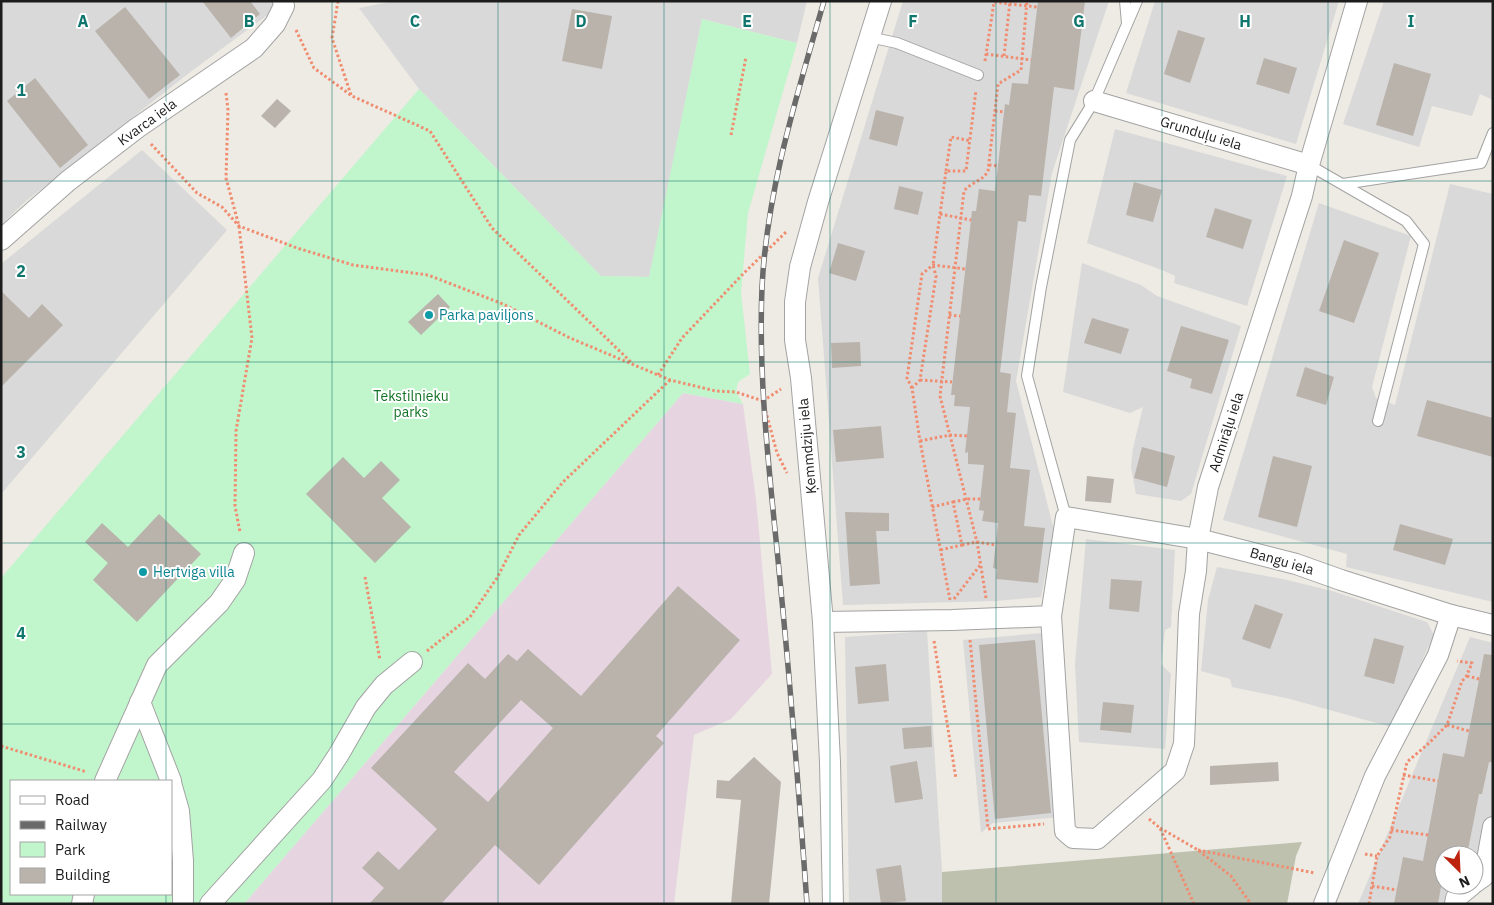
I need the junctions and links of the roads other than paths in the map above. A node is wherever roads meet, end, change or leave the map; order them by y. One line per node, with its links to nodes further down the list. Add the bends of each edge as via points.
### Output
1 (881, 1): 7 (street, Ķemmdziju iela)
2 (1125, 1): 6 (lane)
3 (1138, 1): 6 (lane)
4 (1357, 1): 11 (street, Admirāļu iela)
5 (284, 4): 13 (street, Kvarca iela, via 275,24 254,48 137,128)
6 (1128, 24): 9 (lane)
7 (869, 37): 8 (lane, via 897,43); 20 (street, Ķemmdziju iela, via 818,202 800,267 795,302 795,340)
8 (978, 75)
9 (1094, 101): 11 (street, Grunduļu iela); 15 (lane, via 1070,140 1040,287 1027,376)
10 (1493, 132): 12 (lane, via 1481,162)
11 (1309, 166): 12 (lane); 16 (street, Admirāļu iela, via 1208,487)
12 (1343, 184): 14 (lane, via 1406,221 1424,244)
13 (1, 240)
14 (1378, 420)
15 (1066, 517): 16 (street, Bangu iela); 19 (street)
16 (1198, 538): 18 (street, Bangu iela, via 1296,564); 19 (street, Admirāļu iela, via 1189,614 1184,744 1175,771 1097,839 1072,838 1065,831)
17 (244, 553): 23 (street, via 235,580 219,603 157,665)
18 (1451, 615): 21 (street, Bangu iela); 32 (street, via 1437,658 1375,776)
19 (1051, 616): 20 (street)
20 (823, 622): 31 (street, Ķemmdziju iela)
21 (1493, 625)
22 (412, 662): 30 (street, via 384,685 366,707 322,780)
23 (140, 702): 24 (street); 25 (street)
24 (106, 779)
25 (170, 780)
26 (172, 786): 29 (street, via 179,811)
27 (1493, 827): 28 (street)
28 (1484, 876)
29 (182, 904)
30 (210, 904)
31 (834, 904)
32 (1324, 904)

